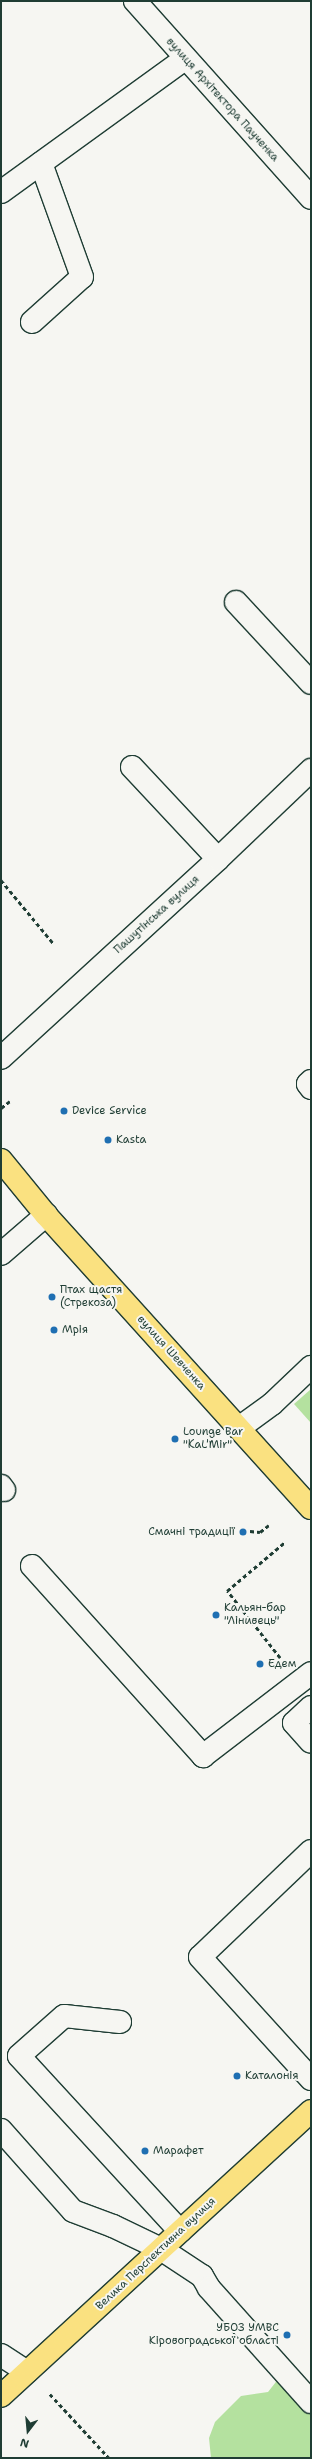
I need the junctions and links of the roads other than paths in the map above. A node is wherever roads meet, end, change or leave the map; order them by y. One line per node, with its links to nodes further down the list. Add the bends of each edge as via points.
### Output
1 (135, 1): 2 (street, вулиця Архітектора Паученка)
2 (185, 59): 3 (street); 5 (street, вулиця Архітектора Паученка)
3 (41, 163): 4 (street); 6 (street, via 82,277)
4 (1, 192)
5 (311, 198)
6 (32, 322)
7 (236, 602): 8 (street)
8 (311, 683)
9 (132, 767): 11 (street)
10 (311, 770): 11 (street, Пашутінська вулиця)
11 (218, 859): 12 (street, Пашутінська вулиця)
12 (1, 1058)
13 (311, 1081): 14 (street, via 308,1084)
14 (311, 1088)
15 (1, 1160): 16 (main road, вулиця Шевченка)
16 (46, 1215): 17 (street); 19 (main road, вулиця Шевченка)
17 (1, 1254)
18 (311, 1367): 19 (street, via 272,1404)
19 (239, 1428): 20 (main road, вулиця Шевченка)
20 (311, 1508)
21 (32, 1566): 22 (street, via 203,1756)
22 (305, 1678)
23 (311, 1708): 24 (street, via 294,1723)
24 (311, 1742)
25 (311, 1851): 27 (street, via 200,1957)
26 (120, 2022): 30 (street, via 64,2016 18,2056)
27 (311, 2079)
28 (311, 2111): 30 (main road, Велика Перспективна вулиця)
29 (1, 2130): 31 (street, via 73,2211 113,2226)
30 (180, 2231): 31 (main road, Велика Перспективна вулиця)
31 (161, 2249): 33 (main road, Велика Перспективна вулиця); 35 (street, via 202,2276 209,2288)
32 (1, 2355): 33 (street)
33 (27, 2372): 34 (main road, Велика Перспективна вулиця)
34 (1, 2396)
35 (311, 2402)

